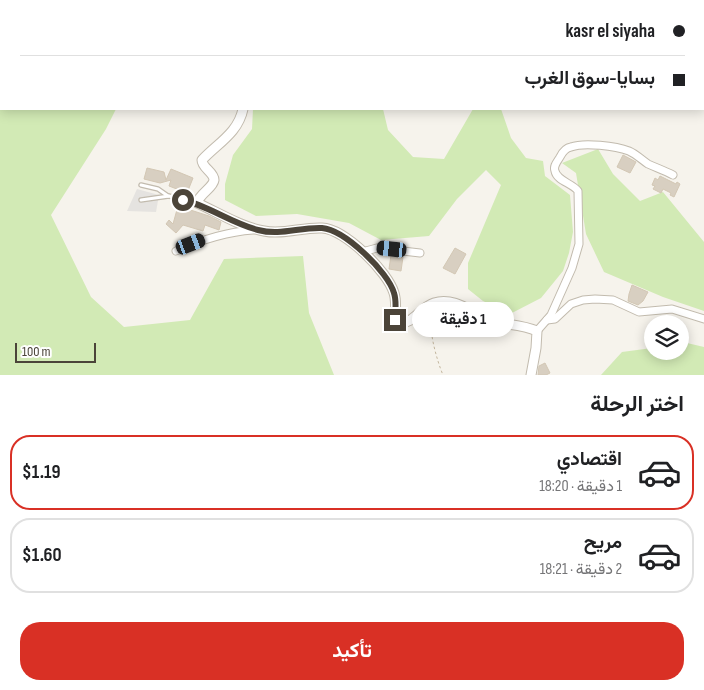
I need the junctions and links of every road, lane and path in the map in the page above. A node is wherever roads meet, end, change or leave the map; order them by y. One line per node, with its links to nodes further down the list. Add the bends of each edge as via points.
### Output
1 (243, 110): 6 (street, via 237,126 202,160 214,179)
2 (673, 175): 13 (street, via 628,151 604,146 570,147 562,153 554,171 578,191 579,244 572,268)
3 (141, 185): 4 (lane)
4 (169, 196): 5 (lane); 6 (lane)
5 (141, 200)
6 (197, 203): 7 (street)
7 (256, 230): 8 (street, via 233,231); 9 (street, via 281,233 328,229)
8 (176, 251)
9 (362, 252): 10 (street, via 377,248); 11 (street, via 392,287 398,323 407,322)
10 (420, 253)
11 (436, 302): 14 (street, via 466,307 490,320); 15 (path, via 430,318 431,329)
12 (704, 319): 13 (street, via 672,309 640,312 613,300 595,299 571,304 555,319)
13 (547, 320): 14 (street)
14 (537, 331): 16 (street)
15 (443, 375)
16 (531, 375)

